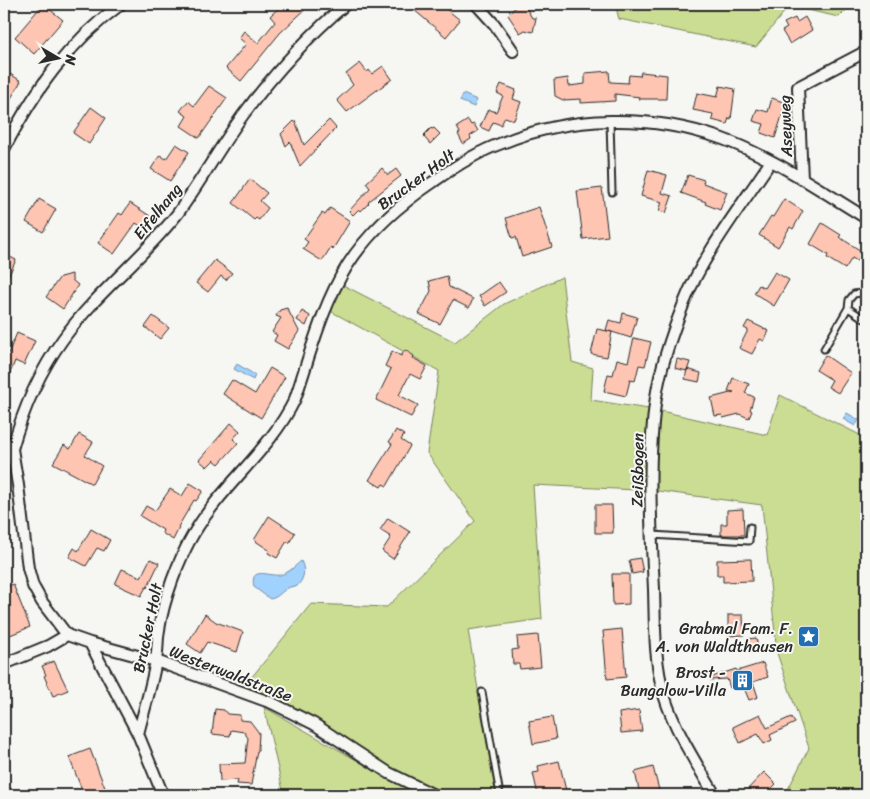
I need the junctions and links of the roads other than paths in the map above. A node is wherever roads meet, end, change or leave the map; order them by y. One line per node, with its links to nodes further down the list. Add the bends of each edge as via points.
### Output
1 (121, 4): 7 (street, via 66,53)
2 (346, 4): 17 (street, Eifelhang, via 280,68 177,213 63,338 40,376 21,418)
3 (476, 4): 4 (street)
4 (513, 51)
5 (866, 53): 9 (street, Aseyweg, via 798,87)
6 (610, 121): 8 (street, Brucker Holt, via 658,123 686,129 721,139); 10 (lane); 22 (street, Brucker Holt, via 534,132 474,156 401,205 366,240 332,295 288,413 270,441 214,504 186,547 159,628)
7 (5, 142)
8 (771, 161): 9 (street, Brucker Holt); 19 (street, Zeißbogen, via 703,263 684,301 664,360 652,430)
9 (802, 179): 11 (street, Brucker Holt)
10 (612, 192)
11 (866, 218)
12 (866, 295): 13 (lane, via 854,294)
13 (848, 308): 14 (lane); 15 (lane)
14 (866, 320)
15 (824, 350)
16 (4, 441): 17 (street)
17 (12, 449): 20 (street, via 33,586)
18 (750, 527): 19 (lane, via 749,541)
19 (652, 535): 29 (street, Zeißbogen, via 658,660 664,692 673,720)
20 (67, 635): 21 (street, Westerwaldstraße); 23 (street)
21 (90, 643): 22 (street, Westerwaldstraße); 25 (street, Brucker Holt)
22 (156, 661): 25 (street, Brucker Holt); 27 (street, Westerwaldstraße, via 246,692 291,712 389,773)
23 (4, 664)
24 (482, 692): 28 (lane)
25 (138, 734): 26 (street, Brucker Holt)
26 (163, 795)
27 (434, 795)
28 (500, 795)
29 (715, 795)

